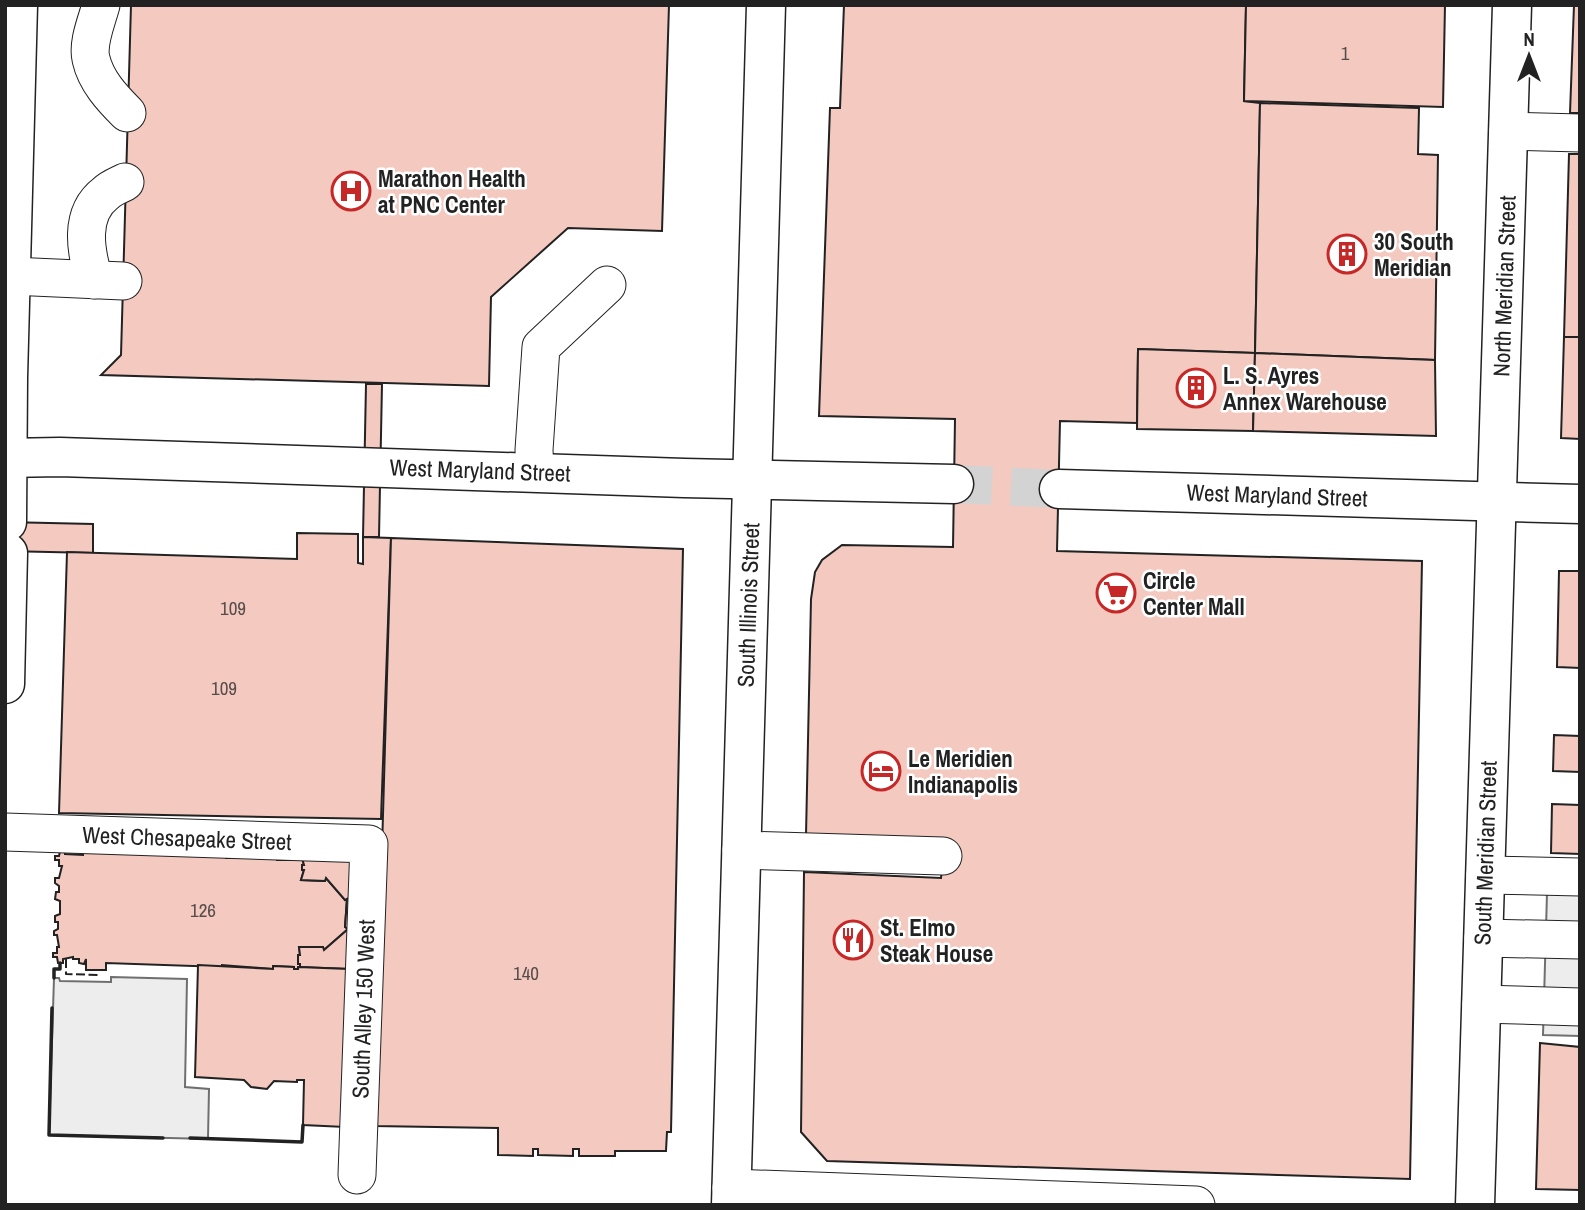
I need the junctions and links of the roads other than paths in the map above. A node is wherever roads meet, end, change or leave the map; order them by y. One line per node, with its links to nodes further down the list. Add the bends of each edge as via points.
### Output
1 (18, 5): 9 (main road)
2 (101, 5): 5 (street, via 90,58 108,94)
3 (766, 5): 13 (main road, South Illinois Street)
4 (1512, 5): 6 (main road, North Meridian Street)
5 (127, 113)
6 (1508, 131): 7 (street); 16 (main road, North Meridian Street)
7 (1580, 133)
8 (125, 182): 9 (street, via 105,193 92,209 86,231 87,255 108,280)
9 (11, 276): 11 (main road)
10 (607, 285): 12 (street, via 541,348)
11 (7, 458): 12 (main road, West Maryland Street); 18 (main road)
12 (535, 472): 13 (main road, West Maryland Street)
13 (752, 479): 14 (main road, West Maryland Street); 21 (main road, South Illinois Street)
14 (954, 484)
15 (1059, 489): 16 (main road, West Maryland Street)
16 (1496, 502): 17 (main road, West Maryland Street); 23 (main road, South Meridian Street)
17 (1580, 504)
18 (5, 684)
19 (5, 832): 20 (street, West Chesapeake Street)
20 (369, 844): 29 (street, South Alley 150 West)
21 (741, 850): 22 (street); 30 (main road, South Illinois Street)
22 (943, 856)
23 (1485, 875): 24 (street); 25 (main road, South Meridian Street)
24 (1580, 877)
25 (1483, 938): 26 (street); 27 (main road, South Meridian Street)
26 (1580, 940)
27 (1481, 1004): 28 (street); 32 (main road, South Meridian Street)
28 (1580, 1007)
29 (357, 1175)
30 (731, 1196): 31 (street)
31 (1196, 1205)
32 (1475, 1205)

